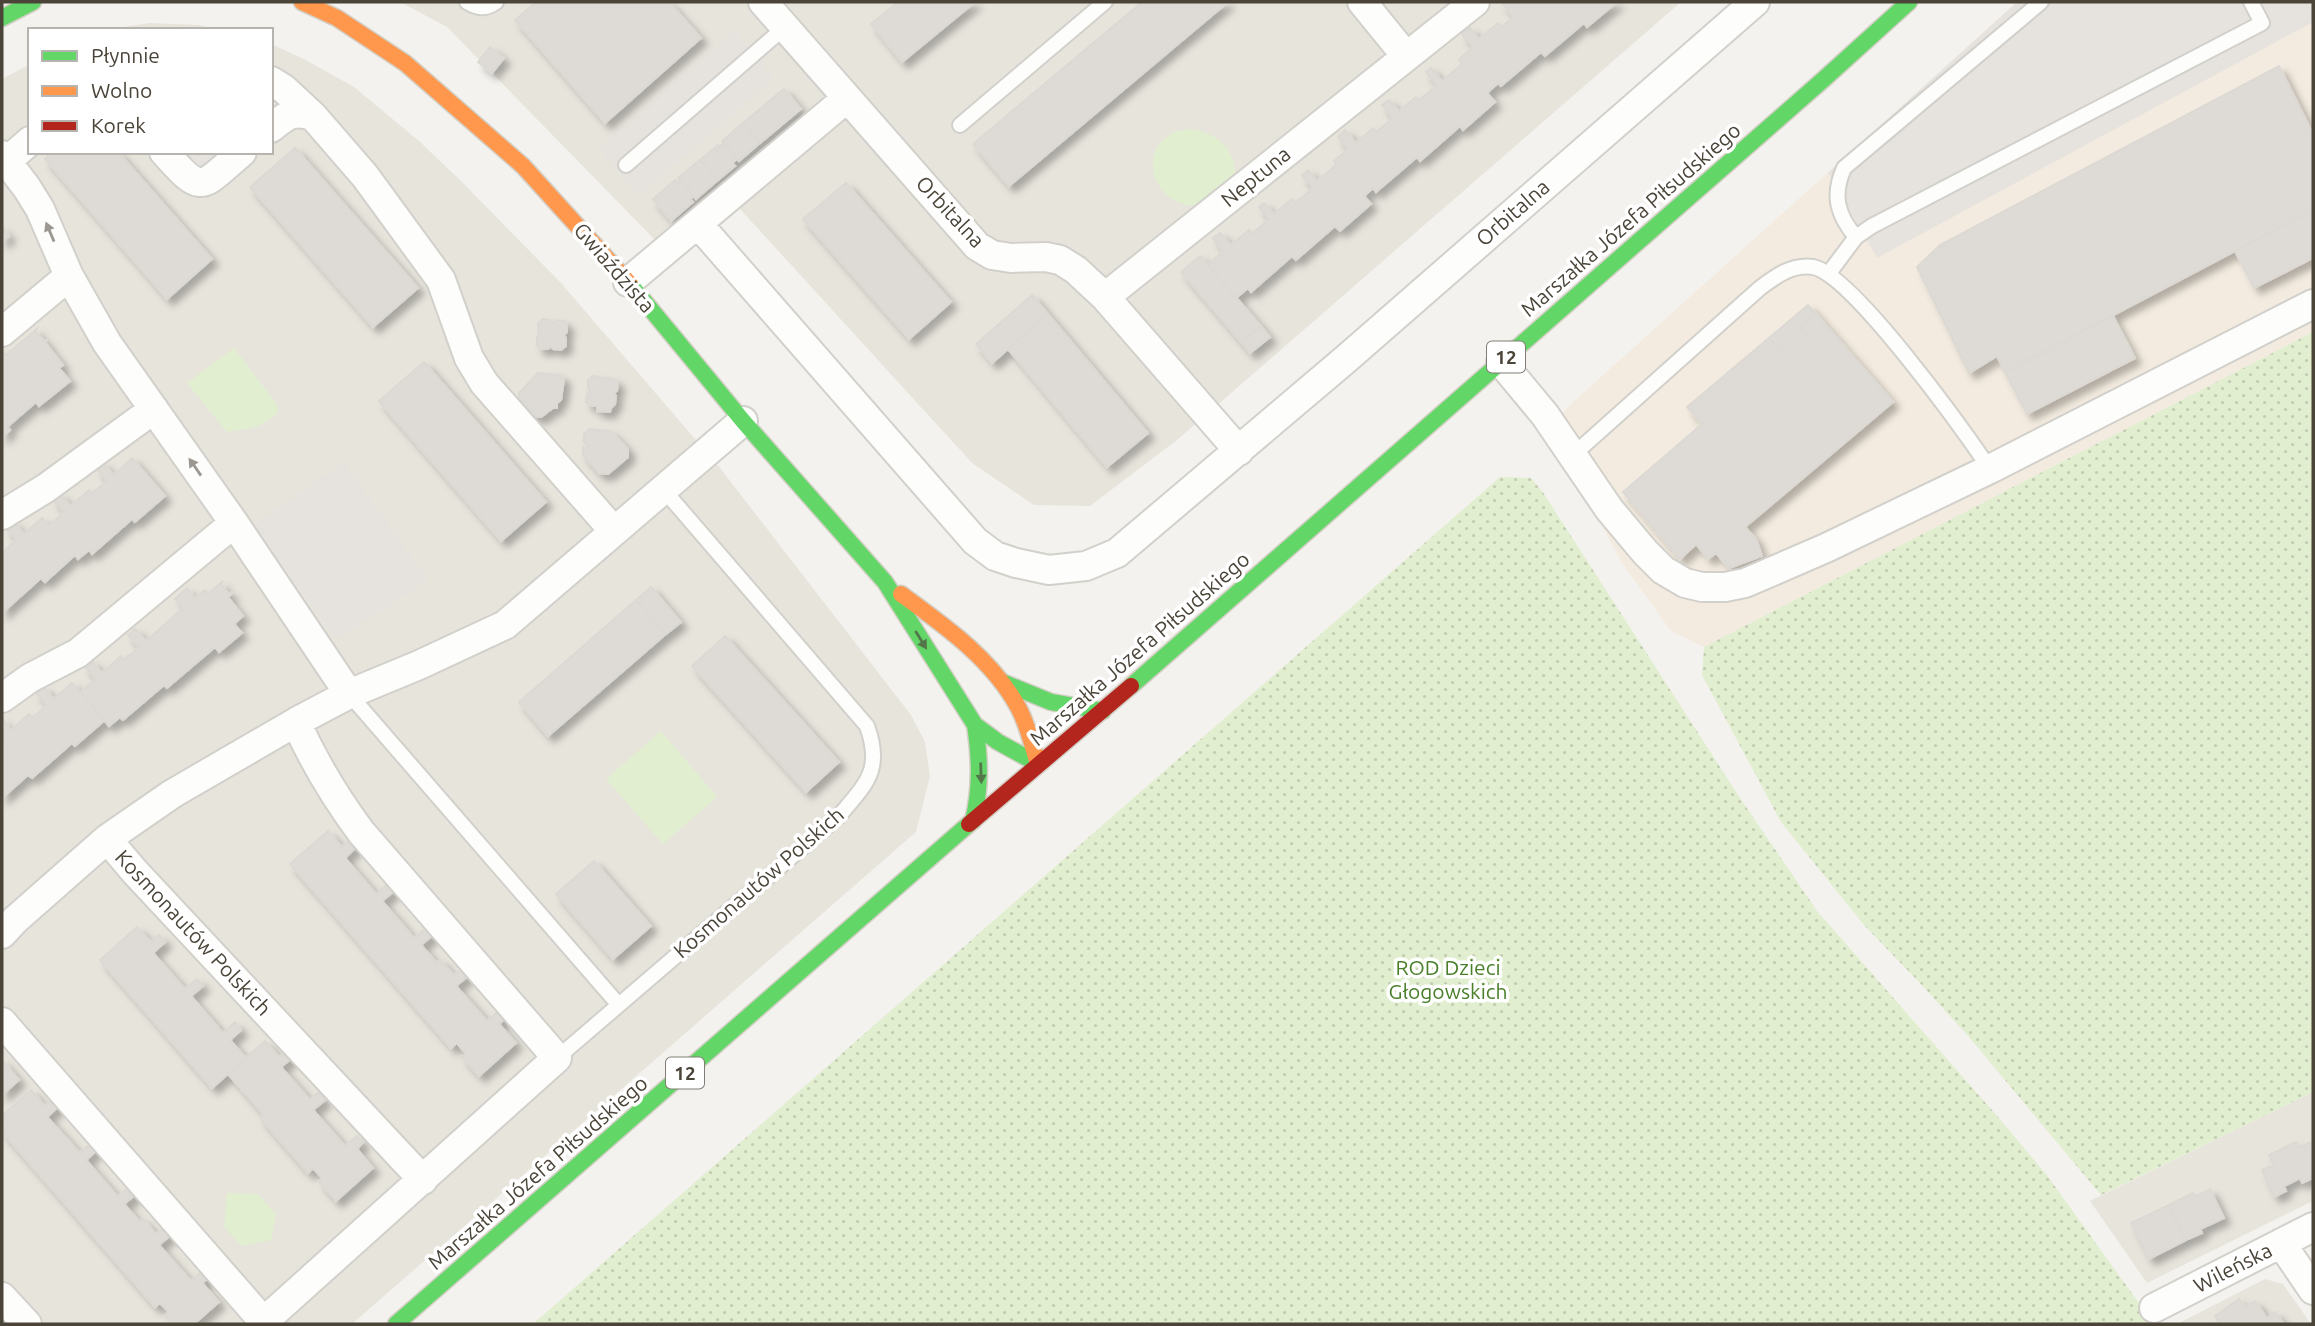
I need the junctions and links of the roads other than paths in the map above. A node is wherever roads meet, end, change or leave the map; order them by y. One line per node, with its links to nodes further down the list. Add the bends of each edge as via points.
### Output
1 (33, 2): 14 (main road)
2 (302, 2): 31 (main road, Gwiaździsta, via 337,18 405,63 523,166)
3 (467, 2): 4 (lane, via 485,8)
4 (496, 2)
5 (763, 2): 15 (street)
6 (1105, 2): 20 (lane)
7 (1362, 2): 16 (street)
8 (1475, 2): 16 (street, Neptuna)
9 (1755, 2): 38 (street, Orbitalna)
10 (1909, 2): 35 (main road, Marszałka Józefa Piłsudskiego / 12)
11 (2041, 2): 13 (lane)
12 (2251, 2): 28 (lane, via 2262,23)
13 (2025, 6): 28 (lane, via 1844,169 1838,181 1838,210)
14 (2, 18)
15 (785, 27): 18 (street); 26 (lane)
16 (1405, 56): 32 (street, Neptuna)
17 (273, 82): 19 (street)
18 (847, 98): 27 (street); 32 (street, Orbitalna, via 977,246 992,255 1060,260)
19 (313, 116): 21 (street, via 288,114); 44 (street, via 365,176 441,281 468,358 484,383)
20 (960, 125)
21 (273, 126)
22 (28, 142): 25 (street)
23 (166, 154): 24 (street, via 189,180 200,183)
24 (240, 154)
25 (5, 158): 30 (street, one-way to 25, via 40,209)
26 (626, 166)
27 (698, 224): 31 (street); 38 (street, Orbitalna, via 975,541 995,556 1049,569 1097,562 1117,553)
28 (1856, 237): 29 (lane)
29 (1829, 273): 39 (lane, via 1796,267 1777,275); 40 (lane, via 1931,388)
30 (69, 276): 34 (street); 36 (street, via 107,343)
31 (628, 282): 37 (main road, Gwiaździsta)
32 (1105, 297): 38 (street, Orbitalna)
33 (2313, 304): 40 (street)
34 (2, 332)
35 (1501, 362): 39 (street); 49 (main road, Marszałka Józefa Piłsudskiego / 12)
36 (154, 409): 42 (street, via 46,488); 43 (street, one-way to 36)
37 (743, 421): 41 (street, Kosmonautów Polskich); 45 (main road, Gwiaździsta)
38 (1239, 451)
39 (1573, 456): 40 (street, via 1645,552 1663,570 1702,587 1745,583)
40 (1990, 469)
41 (663, 489): 44 (street, Kosmonautów Polskich); 56 (lane, Kosmonautów Polskich, via 867,726 874,765 864,786 839,816)
42 (2, 514)
43 (234, 523): 47 (street); 48 (street, via 78,653)
44 (614, 531): 47 (street, Kosmonautów Polskich, via 505,625)
45 (885, 582): 46 (main road, Gwiaździsta, via 954,632); 51 (main road, Gwiaździsta, one-way to 51)
46 (1002, 682): 49 (main road, via 1054,704); 52 (main road, Gwiaździsta, via 1019,709)
47 (349, 694): 50 (street, Kosmonautów Polskich); 56 (lane)
48 (2, 698)
49 (1103, 711): 52 (main road, Marszałka Józefa Piłsudskiego / 12)
50 (296, 722): 54 (street, Kosmonautów Polskich, via 172,794); 58 (street, via 330,788 361,832)
51 (975, 724): 52 (main road, Gwiaździsta, via 998,743); 53 (main road, one-way to 53, via 982,778)
52 (1038, 764): 53 (main road, Marszałka Józefa Piłsudskiego / 12)
53 (973, 821): 67 (main road, Marszałka Józefa Piłsudskiego / 12)
54 (107, 839): 55 (street, Kosmonautów Polskich); 59 (street, Kosmonautów Polskich)
55 (2, 933)
56 (618, 1004): 58 (lane, Kosmonautów Polskich)
57 (2, 1022): 65 (street, Kosmonautów Polskich)
58 (557, 1058): 59 (street, Kosmonautów Polskich)
59 (423, 1180): 65 (street, Kosmonautów Polskich)
60 (2313, 1227): 61 (street, Wileńska)
61 (2281, 1243): 62 (street); 64 (street, Wileńska)
62 (2313, 1290)
63 (2, 1297): 66 (street)
64 (2154, 1308)
65 (263, 1323)
66 (27, 1324)
67 (396, 1324)

